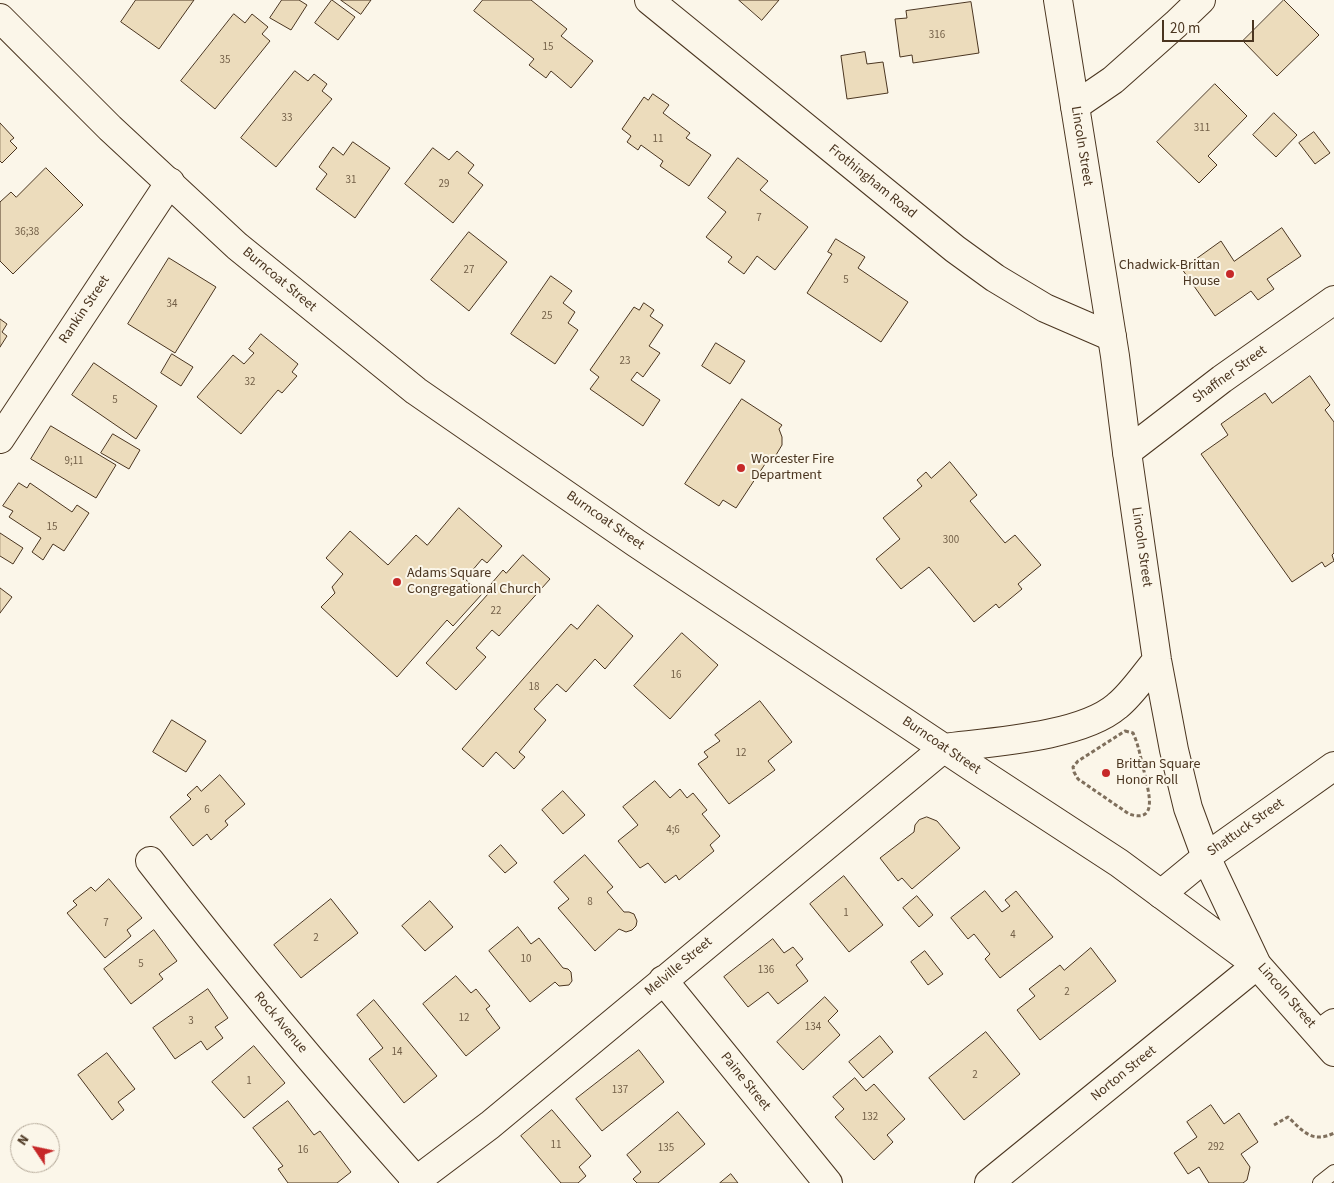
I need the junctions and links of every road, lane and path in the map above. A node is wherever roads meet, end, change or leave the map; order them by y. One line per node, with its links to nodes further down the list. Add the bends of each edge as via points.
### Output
1 (649, 0): 8 (street, Frothingham Road, via 955,249 1045,308)
2 (1058, 0): 5 (street, Lincoln Street)
3 (1201, 0): 5 (street, via 1113,80)
4 (0, 18): 6 (street, Burncoat Street, via 110,128)
5 (1074, 106): 8 (street, Lincoln Street)
6 (170, 182): 9 (street, Rankin Street); 12 (street, Burncoat Street, via 237,246 416,391 630,539)
7 (1334, 300): 10 (street, Shaffner Street)
8 (1112, 337): 10 (street, Lincoln Street)
9 (0, 438)
10 (1127, 452): 11 (street, Lincoln Street)
11 (1157, 660): 12 (street, via 1117,706 1093,722 1049,734); 15 (street, Lincoln Street, via 1188,808)
12 (944, 748): 17 (street, Burncoat Street); 19 (street, Melville Street)
13 (1334, 766): 15 (street, Shattuck Street)
14 (1073, 767): 14 (path, via 1078,779 1129,814 1137,817 1148,811 1150,800 1133,733 1125,730)
15 (1206, 857): 17 (street, Shattuck Street); 18 (street, Lincoln Street)
16 (150, 861): 24 (street, Rock Avenue, via 212,941)
17 (1161, 894): 18 (street, Burncoat Street)
18 (1257, 965): 20 (street, Lincoln Street); 26 (street, Norton Street)
19 (663, 980): 24 (street, Melville Street, via 490,1125); 25 (street, Paine Street)
20 (1329, 1036)
21 (1274, 1125): 22 (path, via 1288,1117 1308,1135 1320,1137)
22 (1334, 1133)
23 (1334, 1172): 27 (lane)
24 (414, 1182)
25 (828, 1183)
26 (990, 1183)
27 (1320, 1183)

